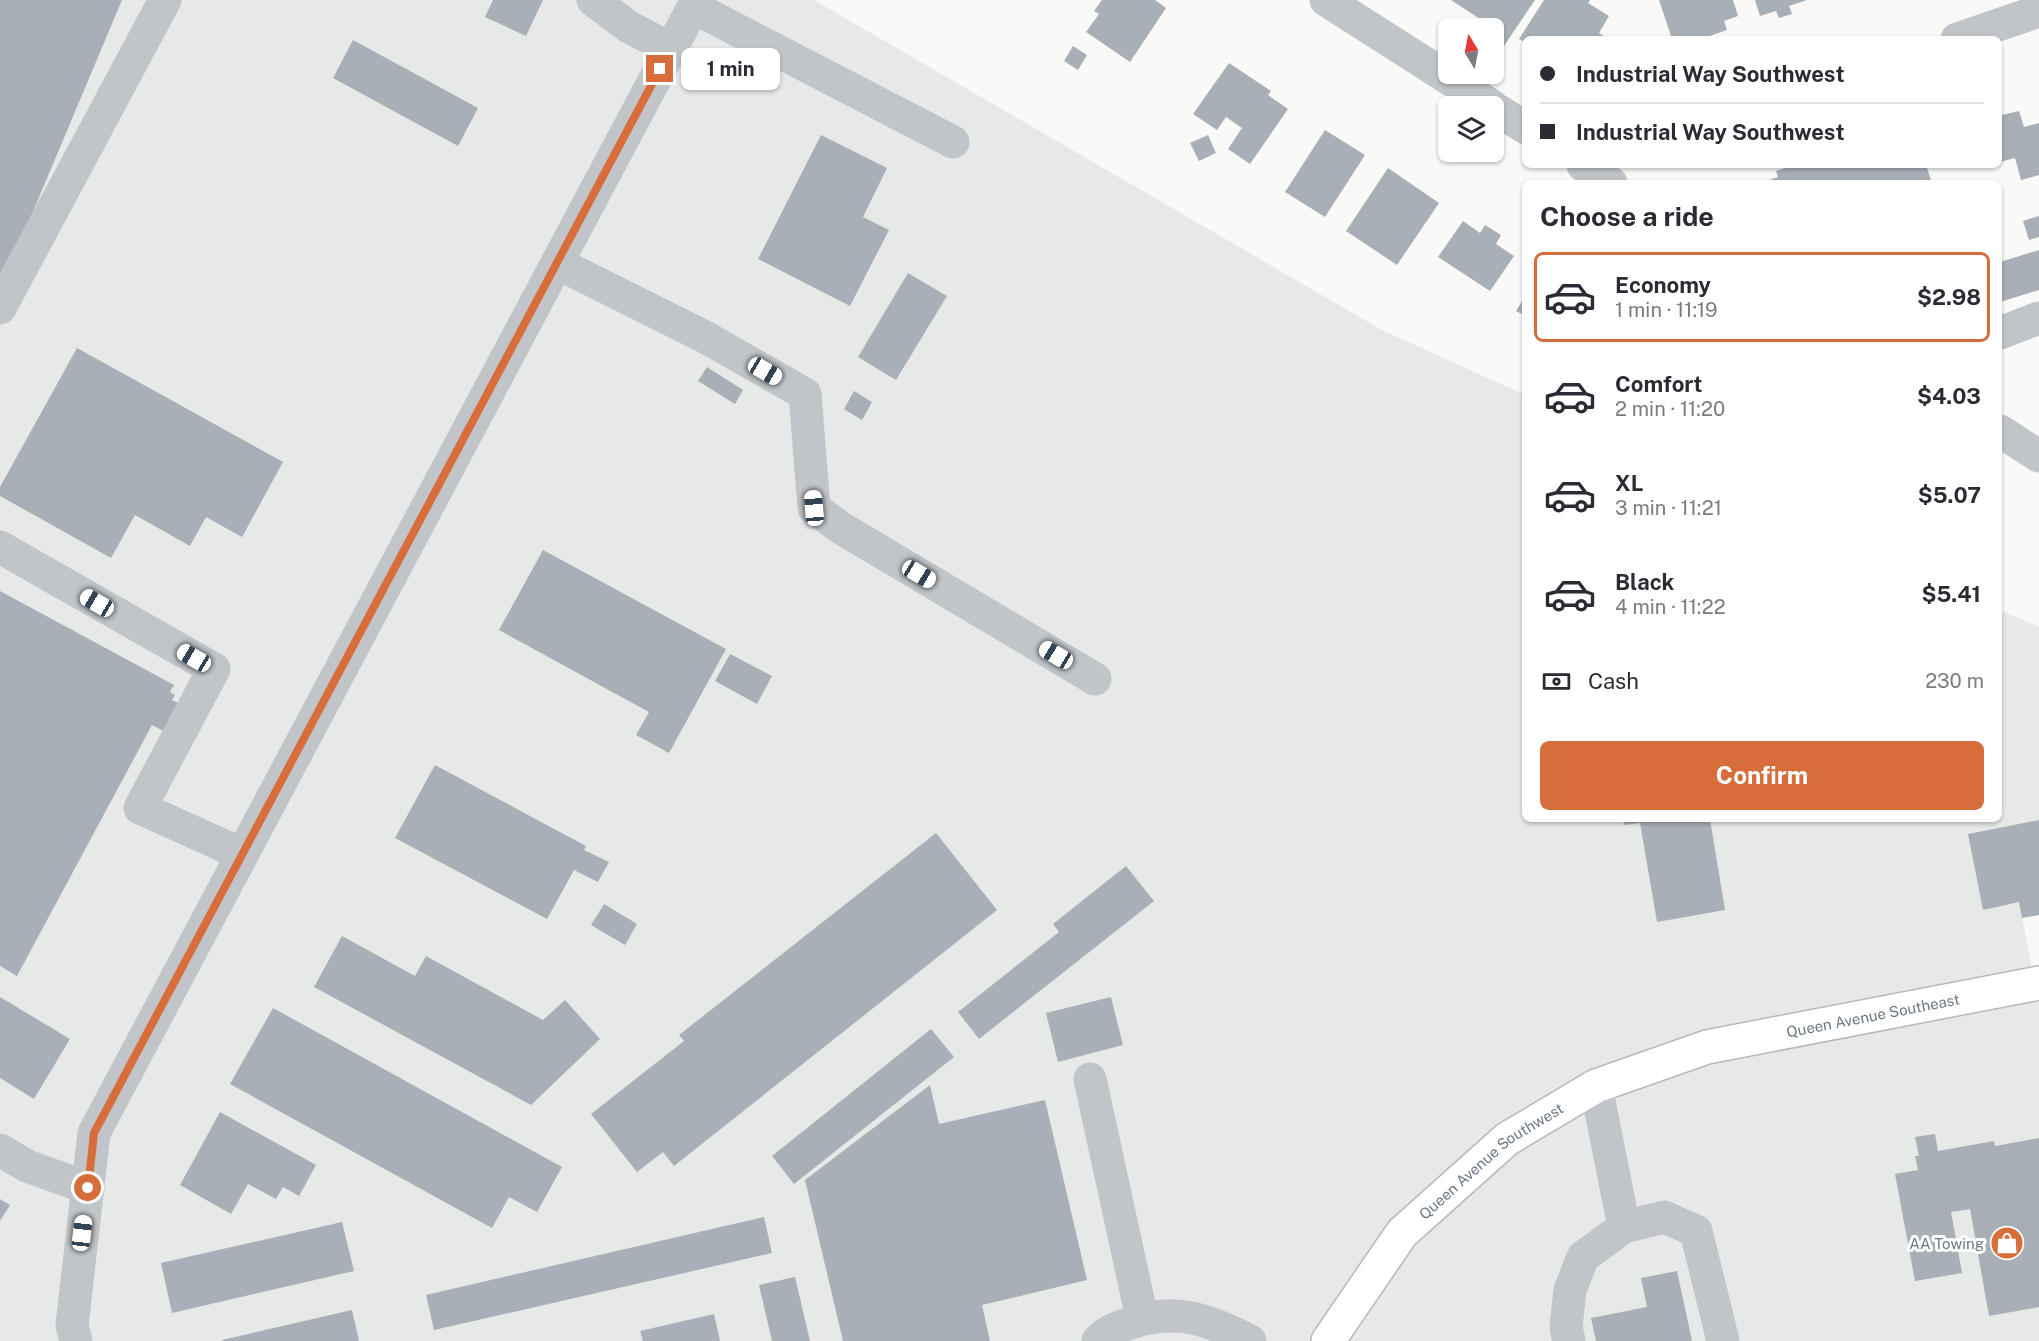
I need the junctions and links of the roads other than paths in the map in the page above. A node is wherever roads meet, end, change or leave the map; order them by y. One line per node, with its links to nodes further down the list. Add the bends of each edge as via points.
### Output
1 (165, 0): 13 (street)
2 (593, 0): 7 (street, via 629,27)
3 (1326, 0): 8 (street)
4 (695, 3): 7 (street); 11 (street)
5 (2039, 11): 6 (street)
6 (1966, 36)
7 (671, 49): 12 (street)
8 (1476, 96)
9 (1504, 114): 10 (street)
10 (1522, 125)
11 (953, 142)
12 (557, 263): 19 (street, via 705,337 804,394 814,508 841,528); 20 (street)
13 (0, 308)
14 (2039, 318): 15 (street)
15 (2002, 332)
16 (2002, 432): 17 (street)
17 (2039, 456)
18 (0, 547): 20 (street, via 214,669 140,808)
19 (1095, 678)
20 (242, 854): 26 (street, via 94,1133)
21 (2039, 982): 22 (main road, Queen Avenue Southeast)
22 (1707, 1047): 24 (main road, Queen Avenue Southwest)
23 (1090, 1079): 28 (street)
24 (1596, 1086): 27 (street); 32 (main road, Queen Avenue Southwest, via 1508,1139 1402,1233)
25 (0, 1150): 26 (street, via 27,1166)
26 (88, 1188): 29 (street, via 72,1325)
27 (1624, 1227): 33 (street, via 1582,1257 1570,1290 1566,1327); 34 (street, via 1664,1217 1696,1231)
28 (1142, 1318): 30 (street, via 1103,1334); 31 (street, via 1176,1316 1215,1322)
29 (76, 1341)
30 (1098, 1341)
31 (1250, 1341)
32 (1328, 1341)
33 (1569, 1341)
34 (1723, 1341)

